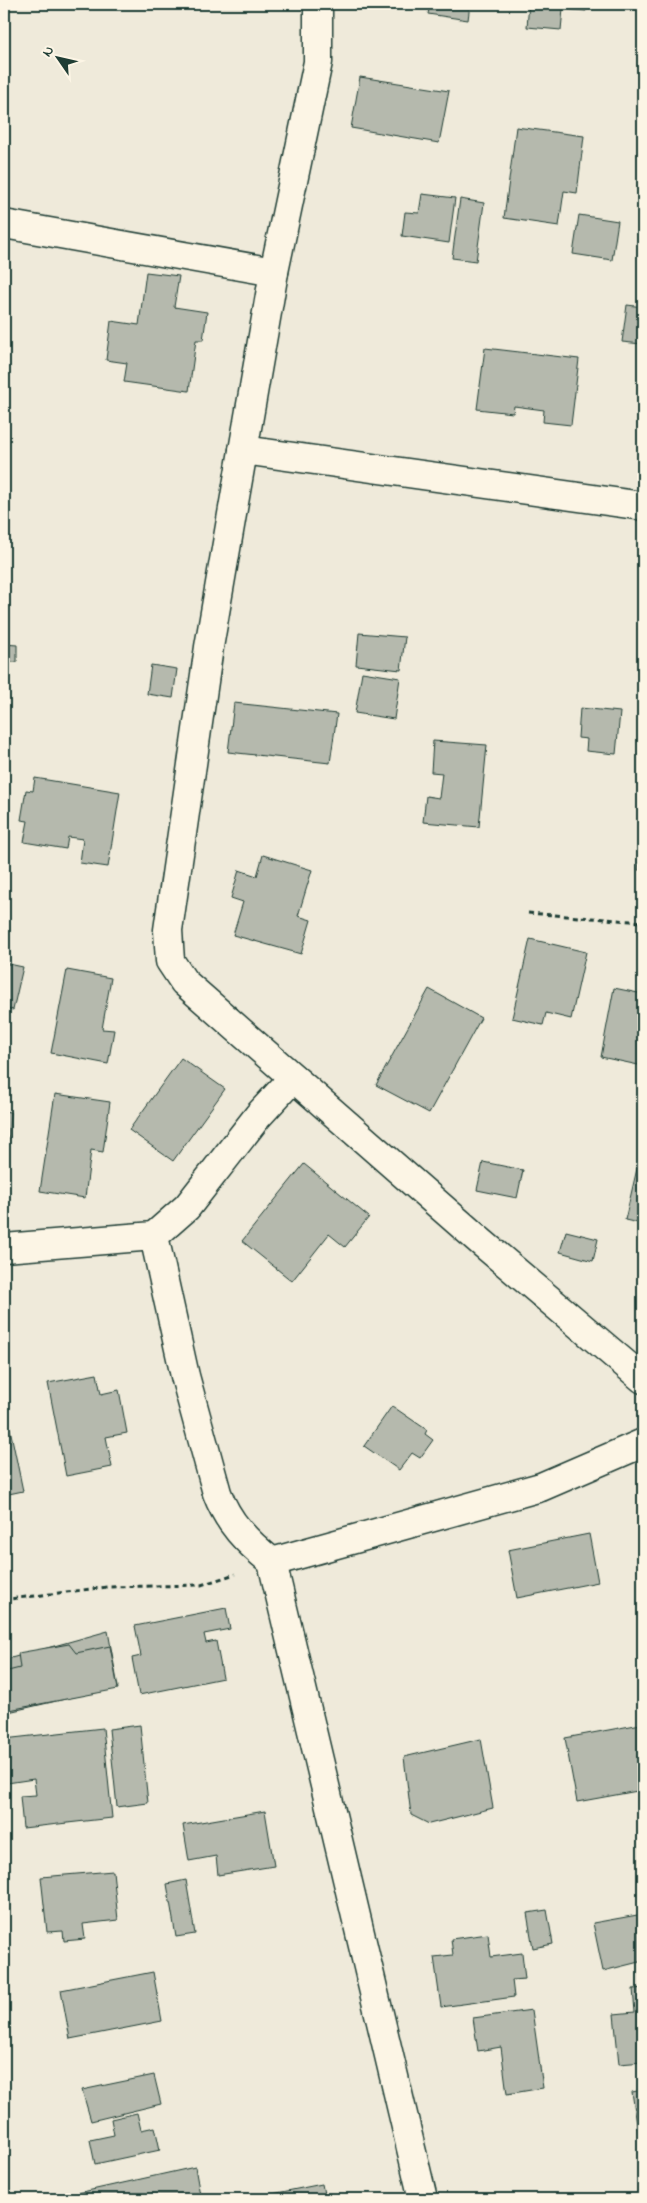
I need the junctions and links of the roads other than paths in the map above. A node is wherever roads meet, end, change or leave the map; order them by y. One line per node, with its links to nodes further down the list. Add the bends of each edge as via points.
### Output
1 (318, 4): 3 (street, via 318,62)
2 (4, 224): 3 (street)
3 (274, 272): 4 (street)
4 (243, 450): 5 (street); 6 (street, via 208,647 168,930 170,961 184,982)
5 (643, 506)
6 (293, 1078): 7 (street, via 258,1116 186,1207); 9 (street)
7 (154, 1236): 8 (street); 11 (street, via 185,1376 223,1510 248,1543)
8 (4, 1248)
9 (643, 1379)
10 (643, 1443): 11 (street, via 541,1487)
11 (272, 1562): 12 (street)
12 (422, 2199)

